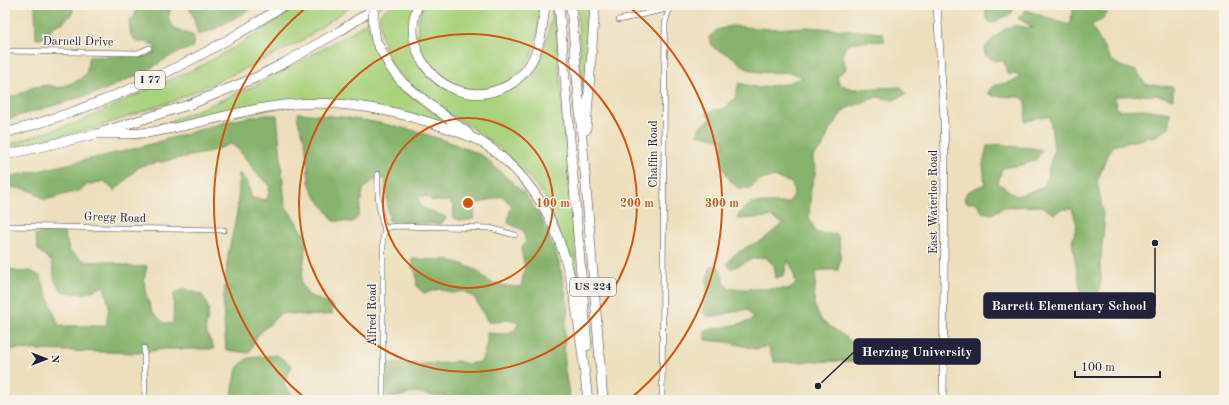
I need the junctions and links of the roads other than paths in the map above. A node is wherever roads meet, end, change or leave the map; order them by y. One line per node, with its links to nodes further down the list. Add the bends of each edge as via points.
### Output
1 (284, 5): 14 (highway, I 77, via 231,38 160,76 90,105)
2 (374, 5): 16 (highway, bridge, via 376,41 392,70 403,83)
3 (380, 5): 15 (highway, via 317,45 257,77 191,104)
4 (418, 5): 5 (highway, via 414,18 414,36 421,60 439,82 460,92 475,94 504,88 526,71 538,46)
5 (545, 5)
6 (559, 5): 27 (highway, US 224)
7 (571, 5): 18 (highway, US 224)
8 (595, 5): 18 (highway)
9 (937, 5): 30 (main road, East Waterloo Road, via 945,158)
10 (671, 7): 11 (street); 29 (street, Chaffin Road, via 665,24)
11 (619, 20)
12 (149, 48): 13 (street, Darnell Drive, via 138,53)
13 (5, 51)
14 (5, 133)
15 (96, 134): 16 (highway, via 142,134 284,105 336,104 410,116); 17 (highway)
16 (482, 143): 27 (highway, via 508,163 529,186 543,205 557,235 574,295)
17 (5, 155)
18 (585, 173): 28 (highway, US 224)
19 (378, 174): 22 (street, via 380,211)
20 (5, 226): 21 (street, Gregg Road)
21 (224, 230)
22 (385, 230): 23 (street, via 398,226 474,227 494,228); 26 (street, Alfred Road)
23 (515, 235)
24 (144, 348): 25 (street)
25 (145, 400)
26 (383, 400)
27 (590, 400)
28 (603, 400)
29 (662, 400)
30 (943, 400)

